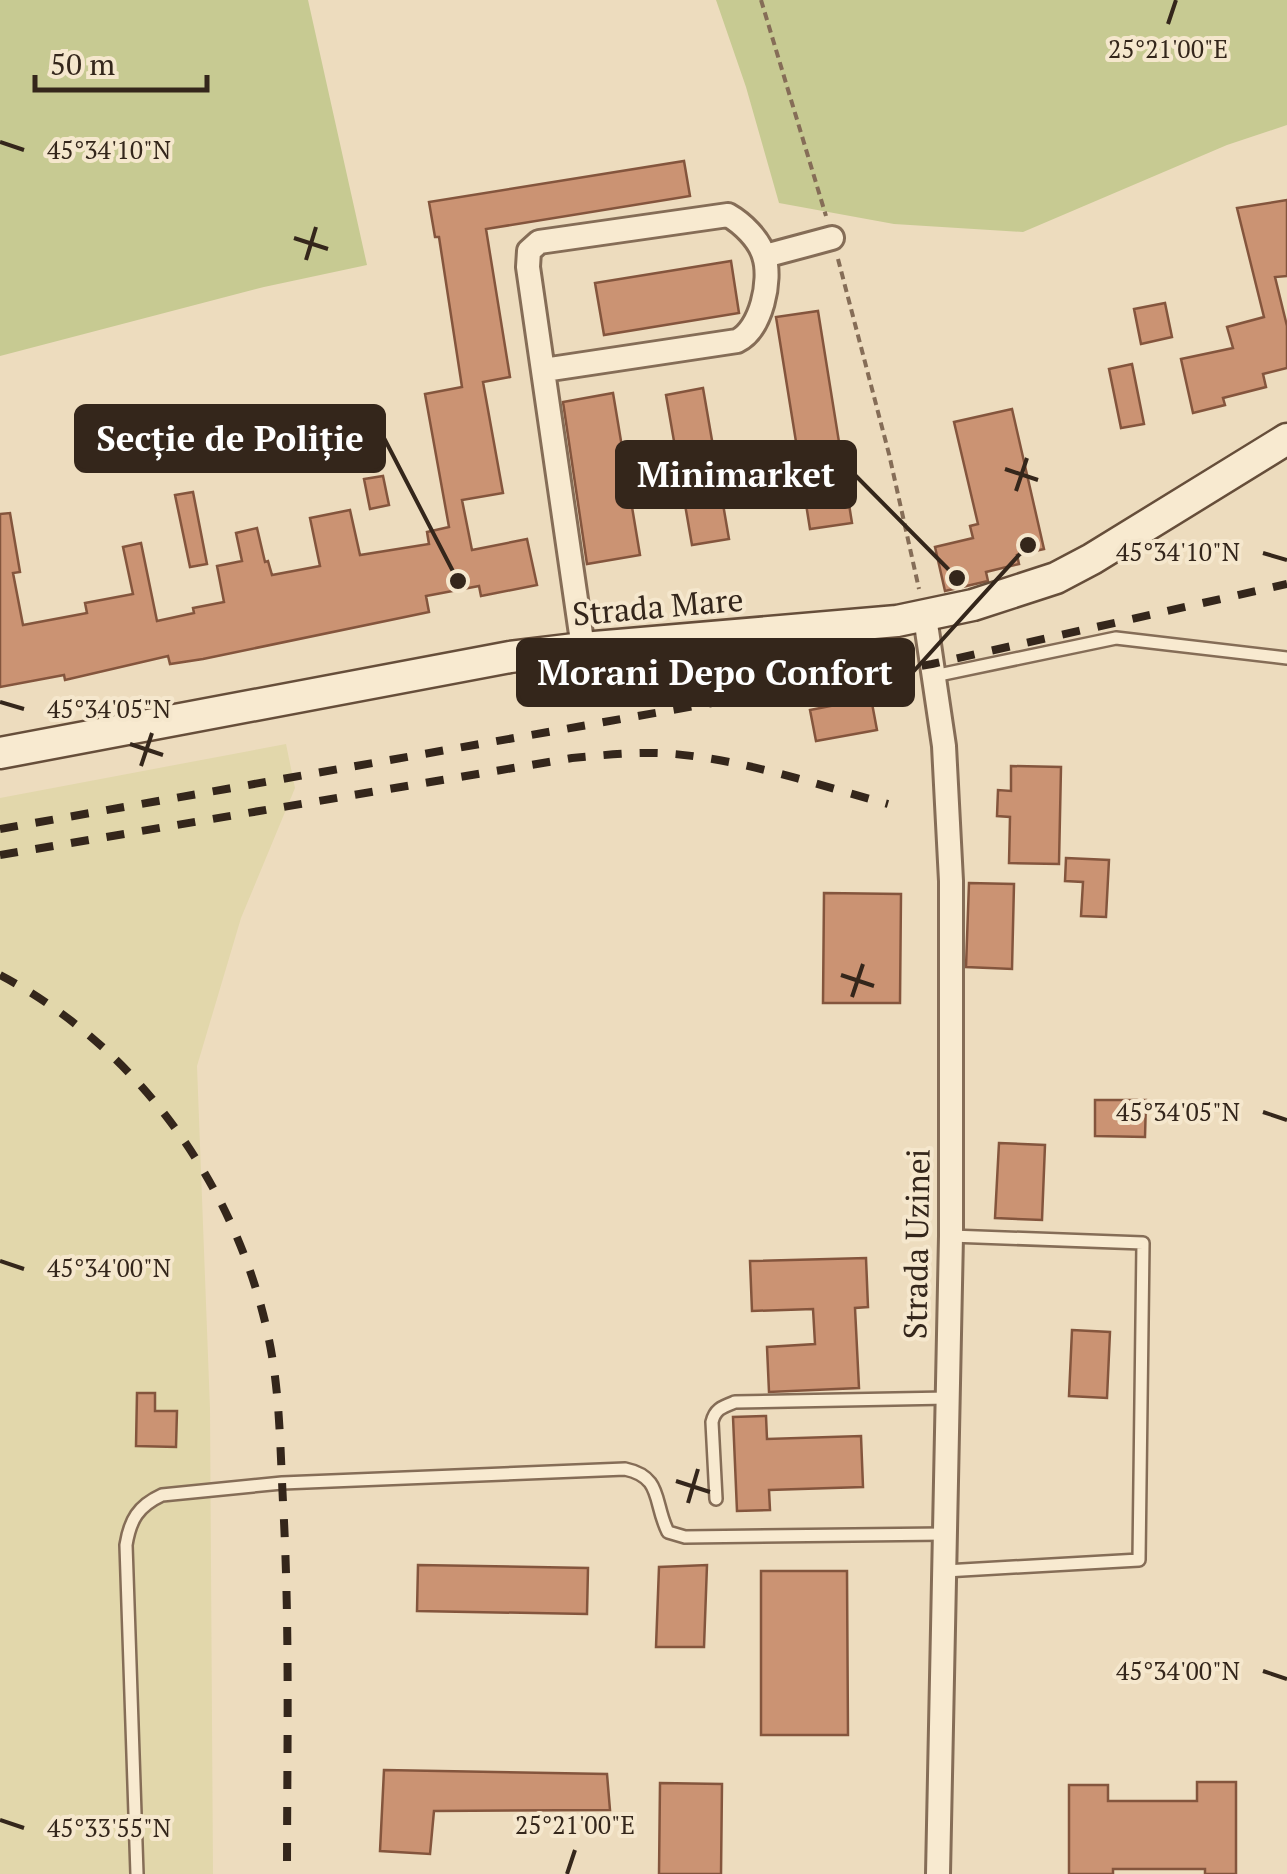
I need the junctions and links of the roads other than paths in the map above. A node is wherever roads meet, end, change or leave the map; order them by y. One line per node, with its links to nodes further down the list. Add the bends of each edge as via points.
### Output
1 (832, 238): 2 (street)
2 (764, 256): 3 (street, via 764,294 748,336); 3 (street, via 743,223 728,216 539,242 528,267)
3 (544, 370): 6 (street)
4 (1287, 439): 5 (main road, Strada Mare, via 1056,578)
5 (925, 617): 6 (main road, Strada Mare); 8 (street, Strada Uzinei)
6 (583, 648): 9 (main road, Strada Mare)
7 (1287, 658): 8 (lane, via 1116,638)
8 (934, 676): 10 (street, Strada Uzinei, via 951,881)
9 (0, 753)
10 (951, 1236): 11 (street, Strada Uzinei); 14 (lane, via 1143,1243 1140,1560)
11 (948, 1398): 12 (lane, via 721,1407 712,1422); 13 (street, Strada Uzinei)
12 (716, 1499)
13 (945, 1534): 14 (street, Strada Uzinei); 15 (lane, via 685,1537 668,1532 654,1486 642,1473 625,1469 282,1483 162,1495 134,1515 126,1545)
14 (945, 1571): 16 (street, Strada Uzinei)
15 (137, 1874)
16 (938, 1874)

